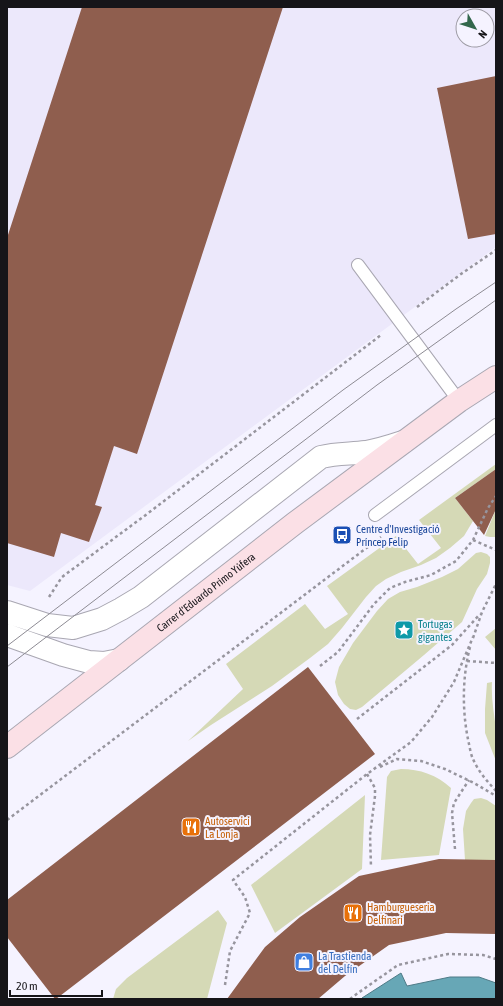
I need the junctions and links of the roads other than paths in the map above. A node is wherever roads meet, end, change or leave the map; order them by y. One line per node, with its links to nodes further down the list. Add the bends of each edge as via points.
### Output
1 (358, 265): 3 (lane)
2 (496, 377): 3 (main road, Carrer d'Eduardo Primo Yúfera)
3 (459, 402): 5 (main road, Carrer d'Eduardo Primo Yúfera)
4 (496, 425): 6 (lane)
5 (406, 441): 7 (street, Carrer d'Eduardo Primo Yúfera, via 367,452 321,457 141,597 102,619 73,628 47,626); 9 (main road, Carrer d'Eduardo Primo Yúfera, via 295,523)
6 (375, 515)
7 (7, 612)
8 (7, 634): 9 (street, via 89,662)
9 (119, 660): 10 (main road, Carrer d'Eduardo Primo Yúfera)
10 (7, 747)

